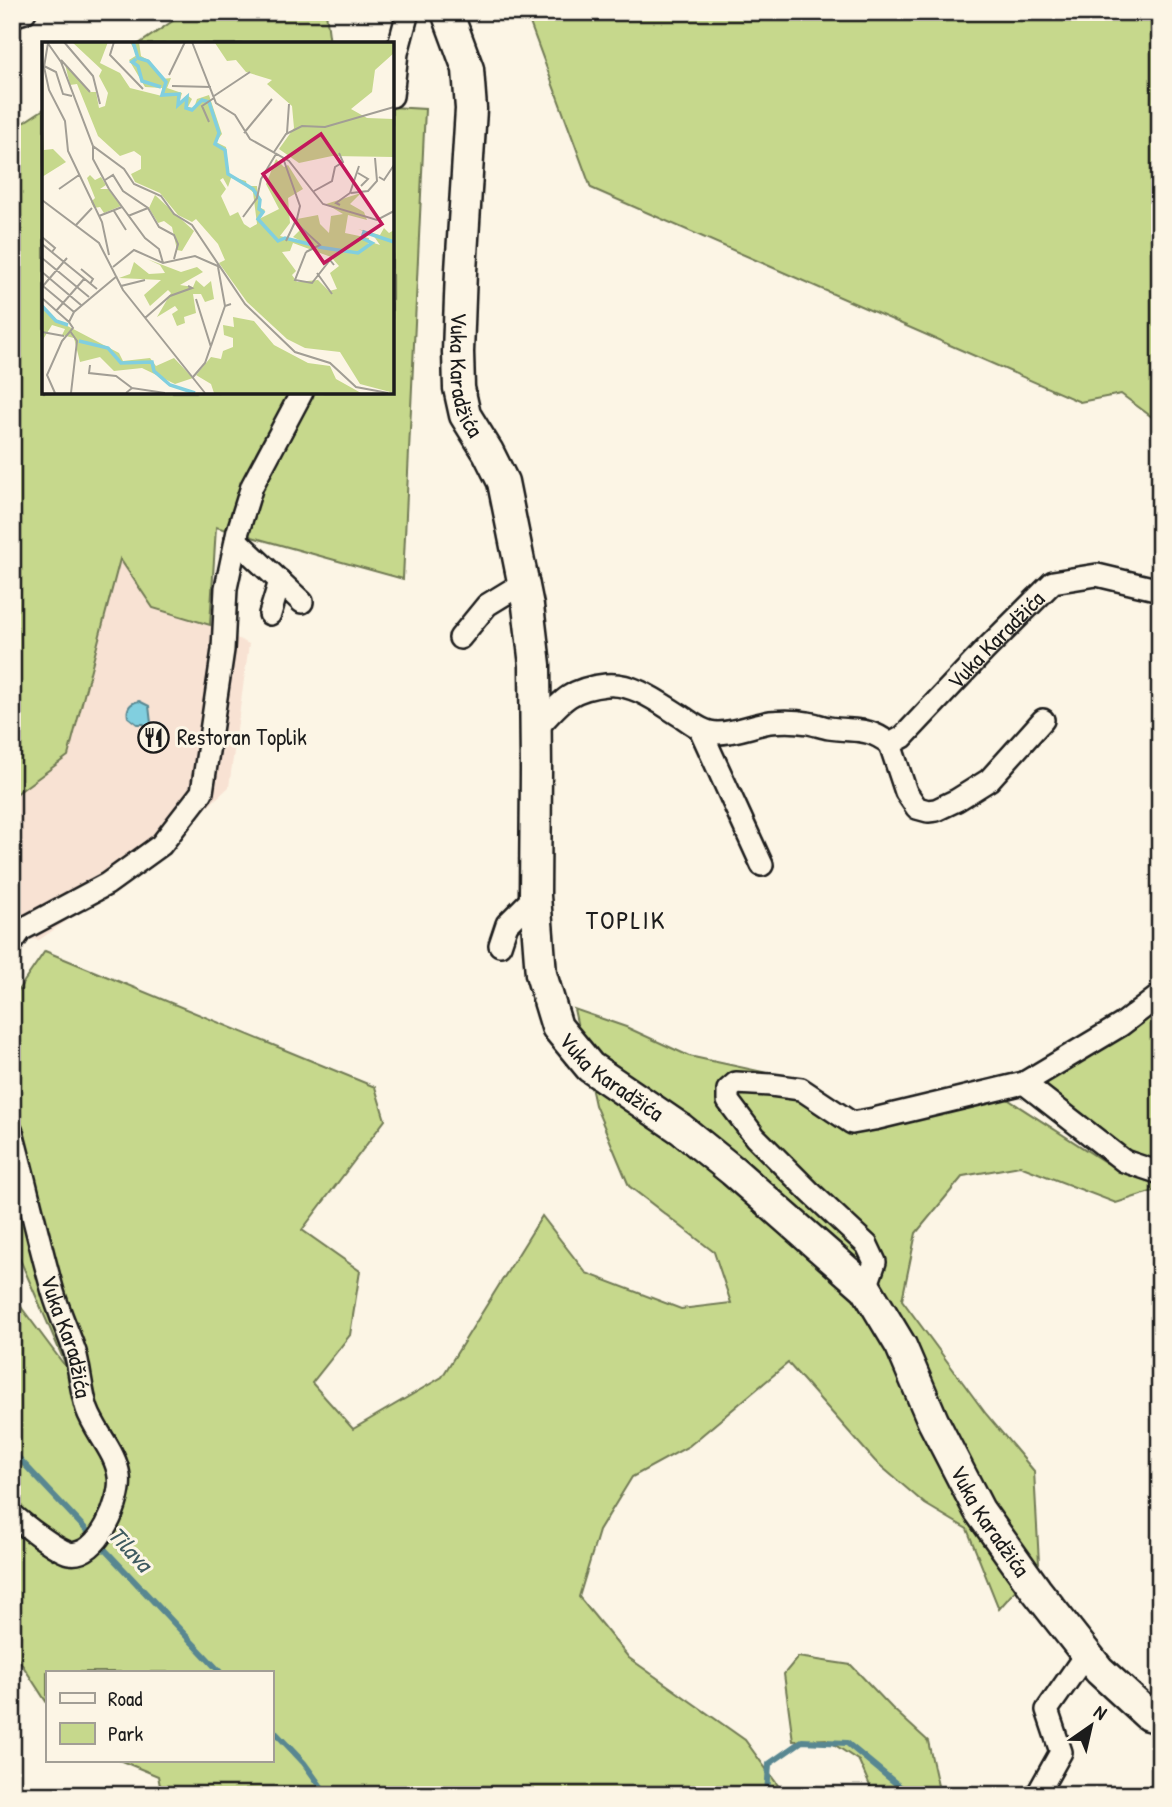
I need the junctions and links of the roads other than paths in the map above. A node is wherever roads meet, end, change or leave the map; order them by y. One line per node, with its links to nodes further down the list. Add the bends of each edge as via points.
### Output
1 (25, 12): 4 (street)
2 (408, 12): 5 (street)
3 (447, 12): 9 (street, Vuka Karadžića, via 468,69 471,109 459,388 465,415 503,482)
4 (12, 16)
5 (394, 79)
6 (301, 394): 7 (street, via 253,486)
7 (236, 540): 8 (street); 20 (street, via 226,587 223,650 202,792 161,845 107,884 21,930)
8 (280, 581): 11 (street); 12 (street)
9 (523, 583): 13 (street, via 487,605); 15 (street, Vuka Karadžića, via 535,665)
10 (1160, 590): 17 (street, Vuka Karadžića, via 1097,575 1053,582 903,737)
11 (302, 602)
12 (270, 614)
13 (460, 638)
14 (1043, 720): 17 (street, via 989,780 936,810 917,808 906,792)
15 (536, 729): 16 (street, via 568,695 609,684 645,694); 19 (street, Vuka Karadžića)
16 (700, 729): 17 (street, via 716,733 772,722 807,723 867,732); 18 (street)
17 (890, 744)
18 (762, 865)
19 (536, 896): 21 (street, via 506,924); 26 (street, Vuka Karadžića, via 541,974 557,1027 590,1067 681,1129)
20 (12, 943)
21 (500, 945)
22 (1160, 995): 23 (street, via 1121,1025)
23 (1024, 1083): 25 (street, via 1124,1161); 26 (street, via 852,1122 801,1089 736,1083 728,1090 728,1101 755,1137 867,1245 875,1262)
24 (12, 1132): 27 (street, Vuka Karadžića, via 87,1409 119,1476 113,1514 97,1539 80,1552 69,1553 47,1541)
25 (1160, 1173)
26 (866, 1288): 28 (street, Vuka Karadžića, via 901,1346 979,1510)
27 (12, 1514)
28 (1086, 1654): 29 (street, Vuka Karadžića, via 1136,1705); 30 (street, via 1047,1710 1060,1752)
29 (1160, 1718)
30 (1037, 1795)

